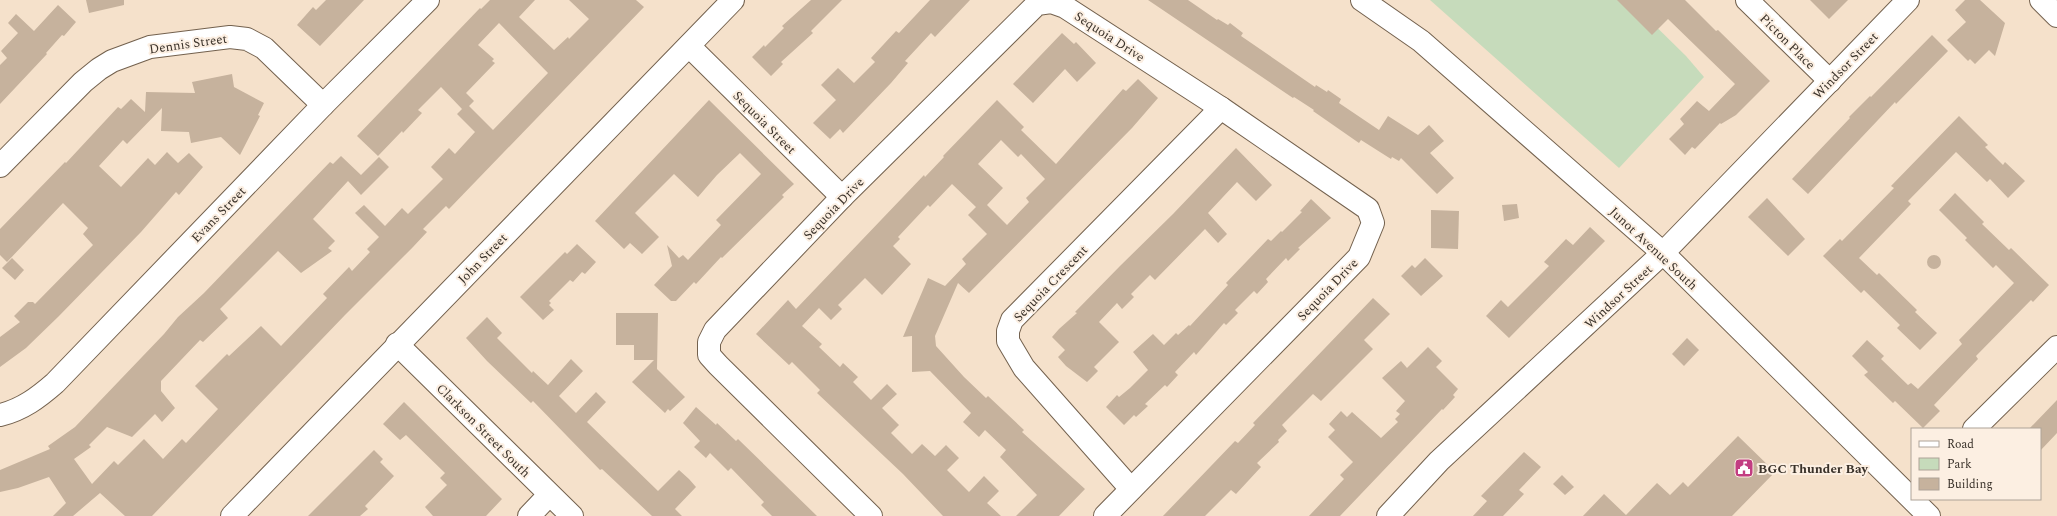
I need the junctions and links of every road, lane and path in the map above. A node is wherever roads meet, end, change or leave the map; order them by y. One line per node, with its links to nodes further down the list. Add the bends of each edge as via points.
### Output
1 (428, 0): 10 (street, Evans Street)
2 (733, 0): 8 (street, John Street)
3 (1362, 0): 14 (street, Junot Avenue South, via 1421,41)
4 (1747, 0): 9 (street, Picton Place)
5 (1908, 0): 9 (street, Windsor Street)
6 (2041, 0): 7 (street)
7 (2057, 16)
8 (689, 46): 13 (street, Sequoia Street); 15 (street, John Street)
9 (1830, 81): 14 (street, Windsor Street)
10 (323, 105): 12 (street, Dennis Street, via 264,48 247,39 230,37 150,47 112,61 99,69); 17 (street, Evans Street, via 55,382 39,397 24,406)
11 (1221, 108): 13 (street, Sequoia Drive, via 1065,7 1051,2 1036,4); 19 (street, Sequoia Crescent, via 1012,320 1008,331 1008,341 1024,368); 19 (street, Sequoia Drive, via 1368,209 1373,223 1359,257)
12 (0, 166)
13 (842, 197): 26 (street, Sequoia Drive, via 715,330 709,342 709,355)
14 (1663, 253): 20 (street, Junot Avenue South); 28 (street, Windsor Street, via 1439,461)
15 (398, 344): 21 (street, Clarkson Street South); 23 (street, John Street)
16 (2057, 347): 18 (street)
17 (0, 415)
18 (1975, 428)
19 (1131, 489): 27 (street, Sequoia Drive)
20 (1910, 493)
21 (549, 495): 24 (street); 25 (street, Clarkson Street South)
22 (1916, 500): 29 (street, Junot Avenue South)
23 (232, 516)
24 (529, 516)
25 (572, 516)
26 (871, 516)
27 (1105, 516)
28 (1388, 516)
29 (1929, 516)

